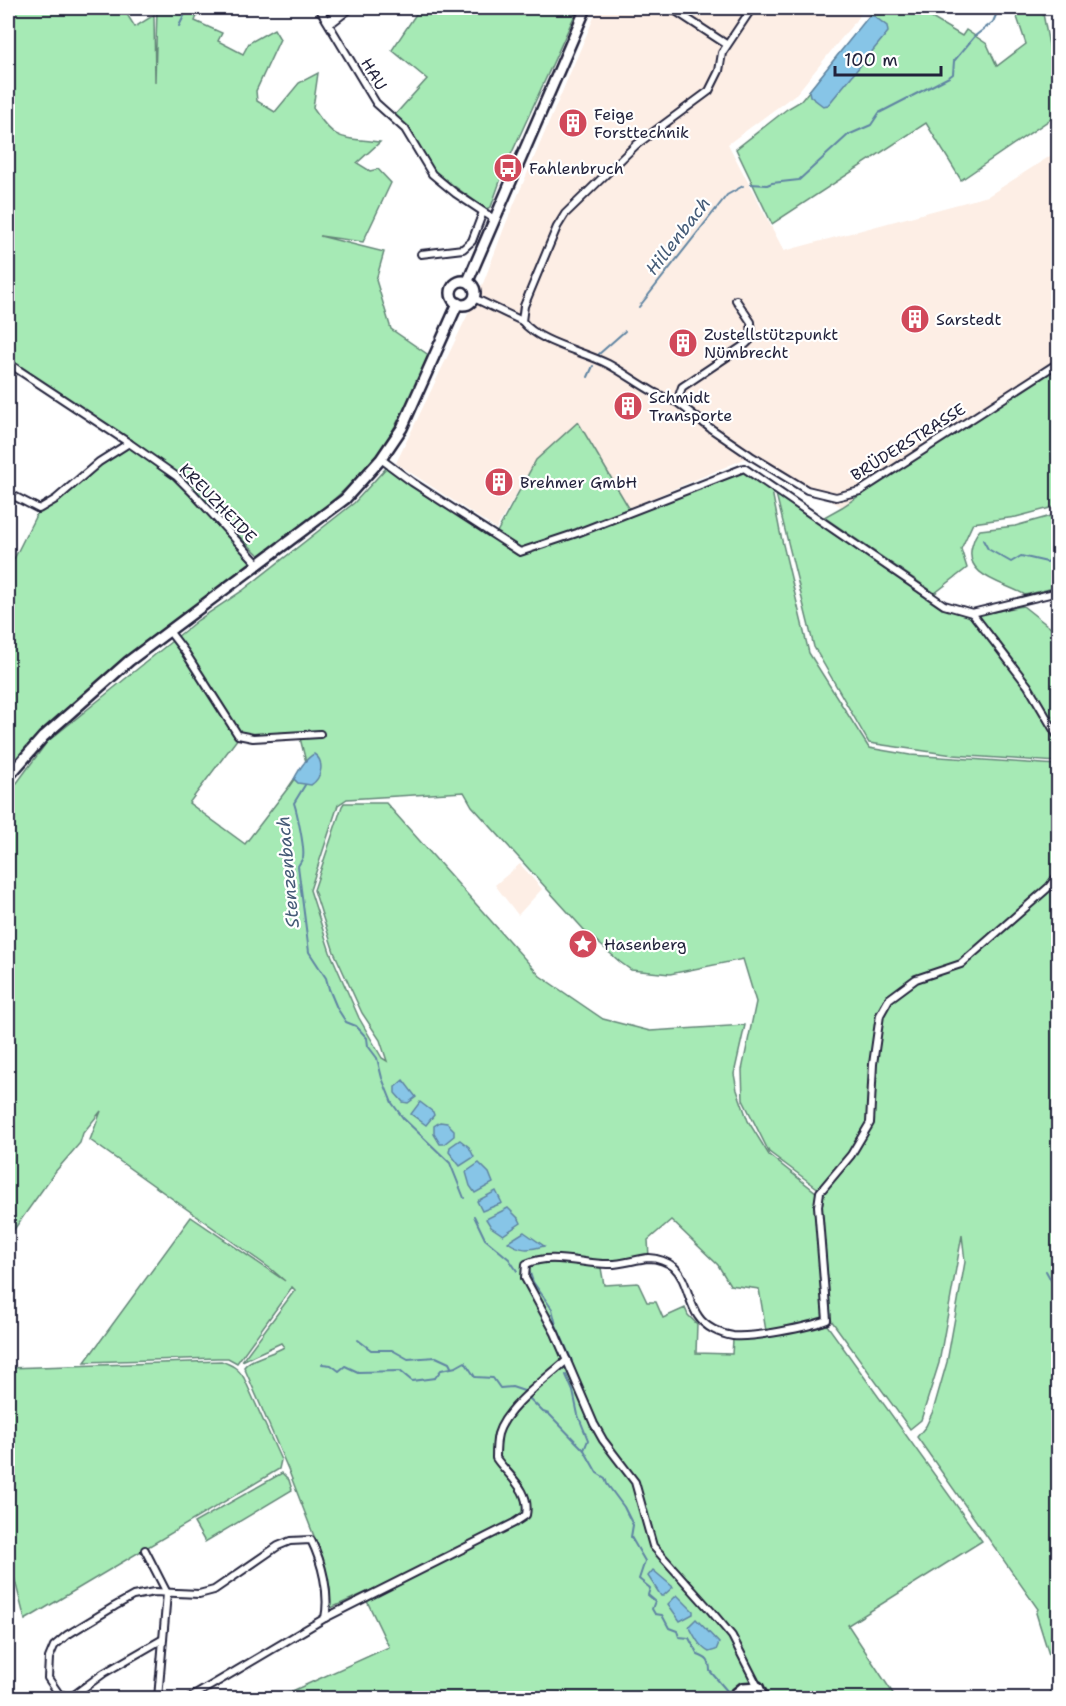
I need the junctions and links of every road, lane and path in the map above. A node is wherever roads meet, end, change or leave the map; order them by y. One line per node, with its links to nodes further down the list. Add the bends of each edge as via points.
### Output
1 (319, 8): 7 (street, HAU)
2 (341, 8): 7 (street)
3 (351, 8): 7 (street)
4 (586, 8): 10 (main road)
5 (671, 8): 8 (street)
6 (752, 8): 8 (street)
7 (329, 22): 9 (street, HAU, via 375,103 405,129 432,174)
8 (726, 44): 16 (street, via 709,91 636,145 565,214 524,306)
9 (483, 212): 10 (street); 11 (street, via 472,241 463,249)
10 (494, 219): 12 (main road)
11 (421, 254)
12 (468, 281): 13 (main road, via 474,287); 15 (main road, via 457,282 452,288 452,297)
13 (474, 298): 15 (main road, via 468,304); 16 (street, BRÜDERSTRASSE)
14 (736, 300): 19 (street, via 751,322 752,338 682,387)
15 (458, 303): 21 (main road, via 402,428)
16 (522, 321): 19 (street, BRÜDERSTRASSE, via 541,336 609,365 661,397)
17 (8, 363): 20 (street, KREUZHEIDE)
18 (1059, 363): 19 (street, BRÜDERSTRASSE, via 860,491 836,497 807,490 710,428)
19 (677, 402)
20 (129, 443): 22 (street, via 39,509); 23 (street, KREUZHEIDE, via 182,482)
21 (381, 459): 23 (main road, via 345,499); 25 (street, via 520,552 744,468 944,605)
22 (8, 493)
23 (259, 566): 26 (main road)
24 (1059, 592): 25 (street)
25 (972, 613): 28 (street, via 1028,686)
26 (169, 631): 27 (street, via 238,735 254,738); 29 (main road, via 43,737)
27 (320, 734)
28 (1059, 737)
29 (8, 777)
30 (1059, 875): 31 (street, via 961,964 916,979 889,999 880,1015 870,1123 820,1192 827,1320 733,1336 709,1328 700,1319 683,1280 675,1268 664,1262 650,1258 609,1264 546,1259 526,1264 525,1278)
31 (567, 1359): 34 (street, via 515,1407 498,1435 496,1458 522,1489 528,1505 526,1515); 36 (street, via 599,1432 634,1482 653,1546 732,1636)
32 (145, 1550): 33 (street)
33 (167, 1593): 34 (street, via 199,1594 214,1590 278,1546 311,1540 319,1558); 35 (street); 35 (street, via 133,1596 67,1635 54,1646 48,1678 59,1694 74,1695)
34 (325, 1618): 38 (street)
35 (163, 1639): 37 (street)
36 (758, 1687): 39 (main road, via 743,1688); 40 (main road)
37 (158, 1698)
38 (190, 1698)
39 (731, 1698)
40 (763, 1698)

